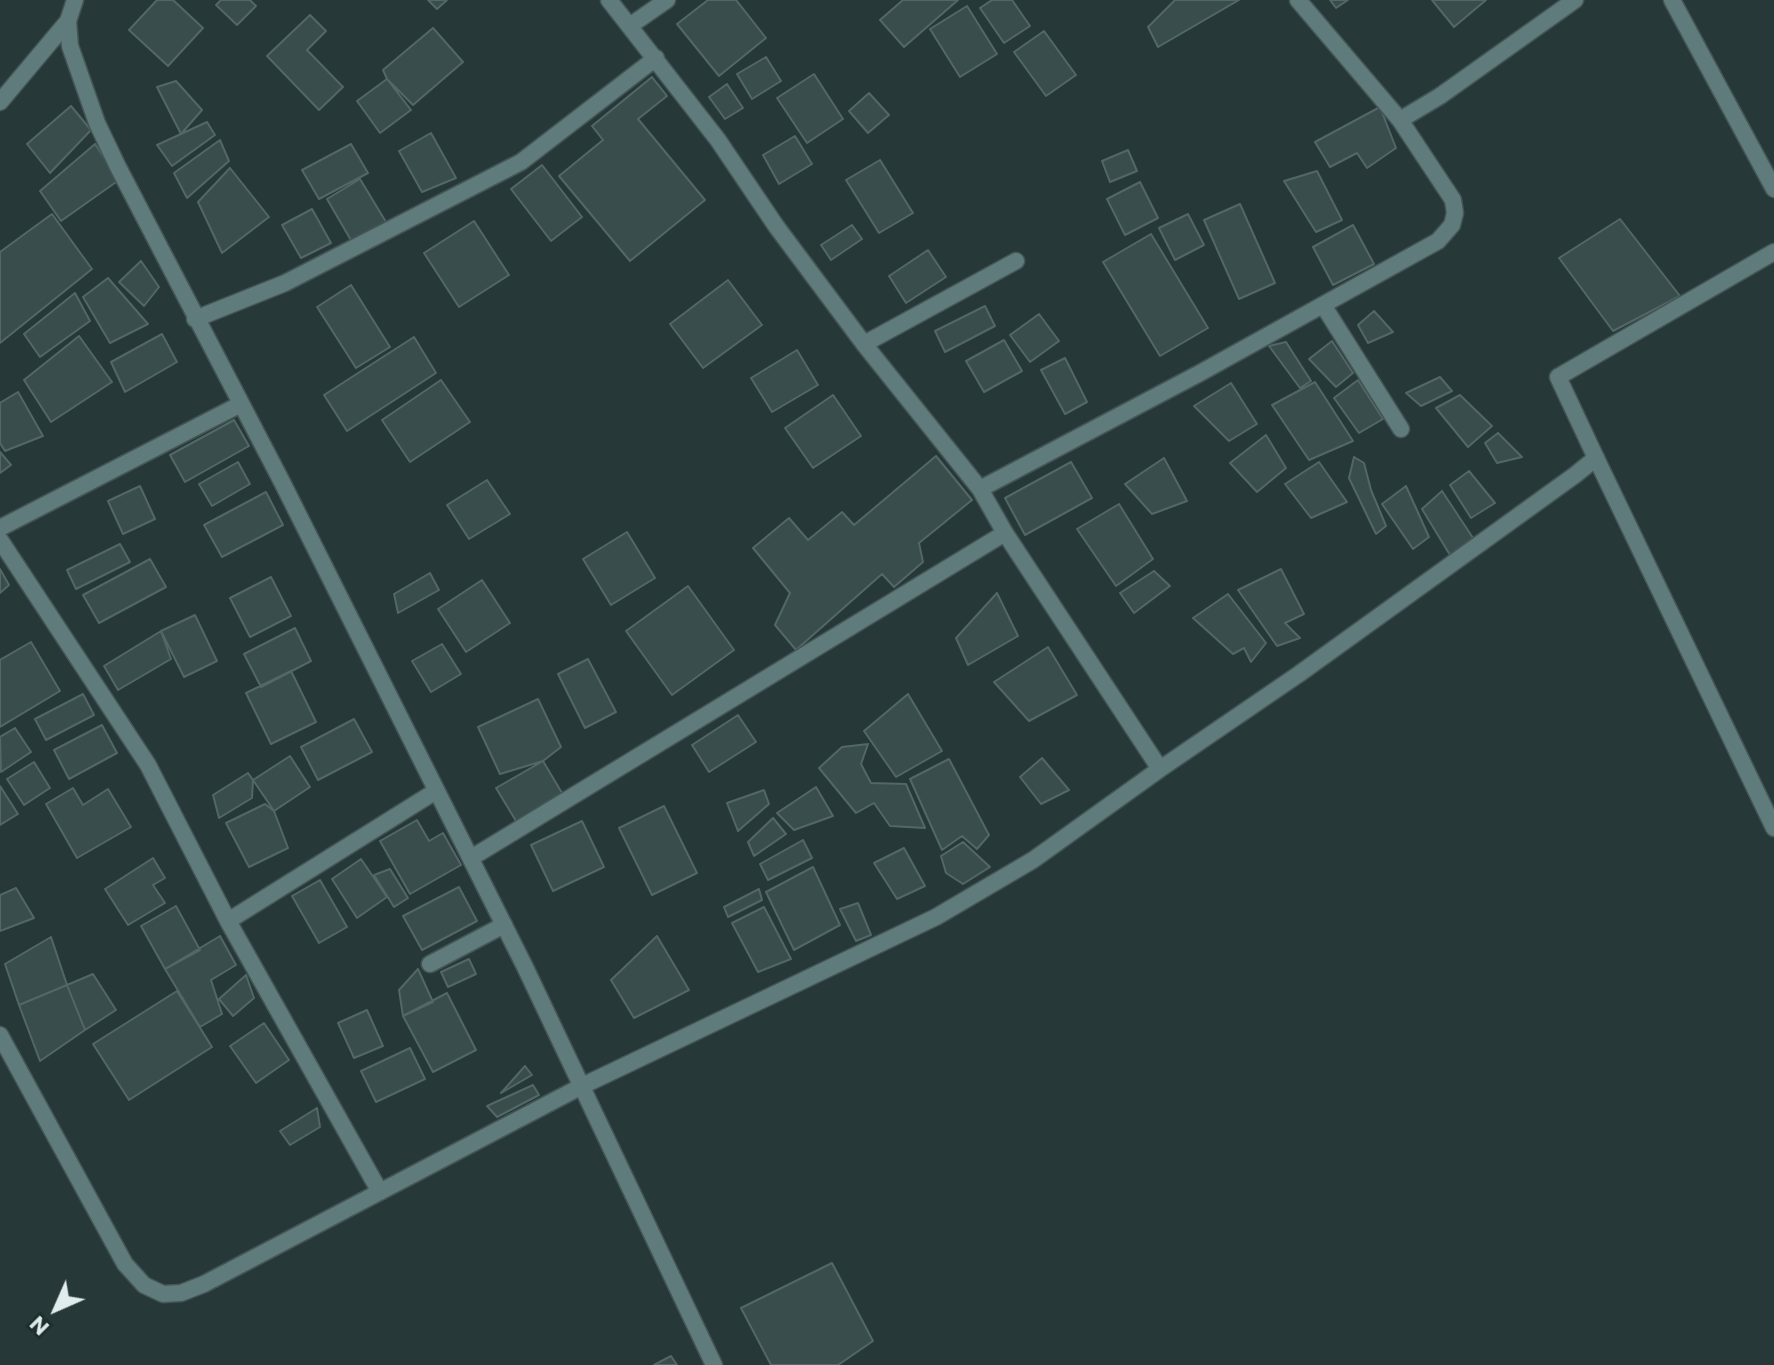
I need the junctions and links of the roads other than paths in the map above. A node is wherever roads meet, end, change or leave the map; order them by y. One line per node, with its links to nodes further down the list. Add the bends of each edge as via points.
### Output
1 (75, 0): 7 (street)
2 (609, 0): 8 (street)
3 (667, 0): 8 (street)
4 (1298, 0): 11 (street)
5 (1575, 0): 11 (street)
6 (1672, 0): 12 (street)
7 (68, 21): 10 (street); 16 (street, via 70,46 97,123)
8 (631, 25): 9 (street)
9 (656, 58): 16 (street, via 521,162 285,283); 17 (street)
10 (0, 102)
11 (1400, 120): 15 (street, via 1453,200 1452,225 1438,241)
12 (1774, 189)
13 (1774, 252): 20 (street, via 1558,377)
14 (1016, 261): 17 (street)
15 (1323, 305): 19 (street); 21 (street)
16 (195, 319): 18 (street)
17 (864, 344): 21 (street)
18 (241, 404): 22 (street); 26 (street)
19 (1401, 429)
20 (1596, 458): 25 (street); 27 (street)
21 (980, 489): 23 (street)
22 (0, 528)
23 (1005, 533): 25 (street); 28 (street)
24 (0, 540): 29 (street, via 148,765)
25 (1160, 769): 33 (street, via 1033,860 936,917)
26 (436, 791): 28 (street); 29 (street)
27 (1774, 828)
28 (471, 858): 30 (street)
29 (228, 921): 34 (street)
30 (504, 925): 31 (street); 33 (street)
31 (430, 964)
32 (0, 1035): 34 (street, via 125,1264 144,1285 163,1294 204,1284)
33 (582, 1086): 34 (street); 35 (street)
34 (380, 1192)
35 (714, 1365)

